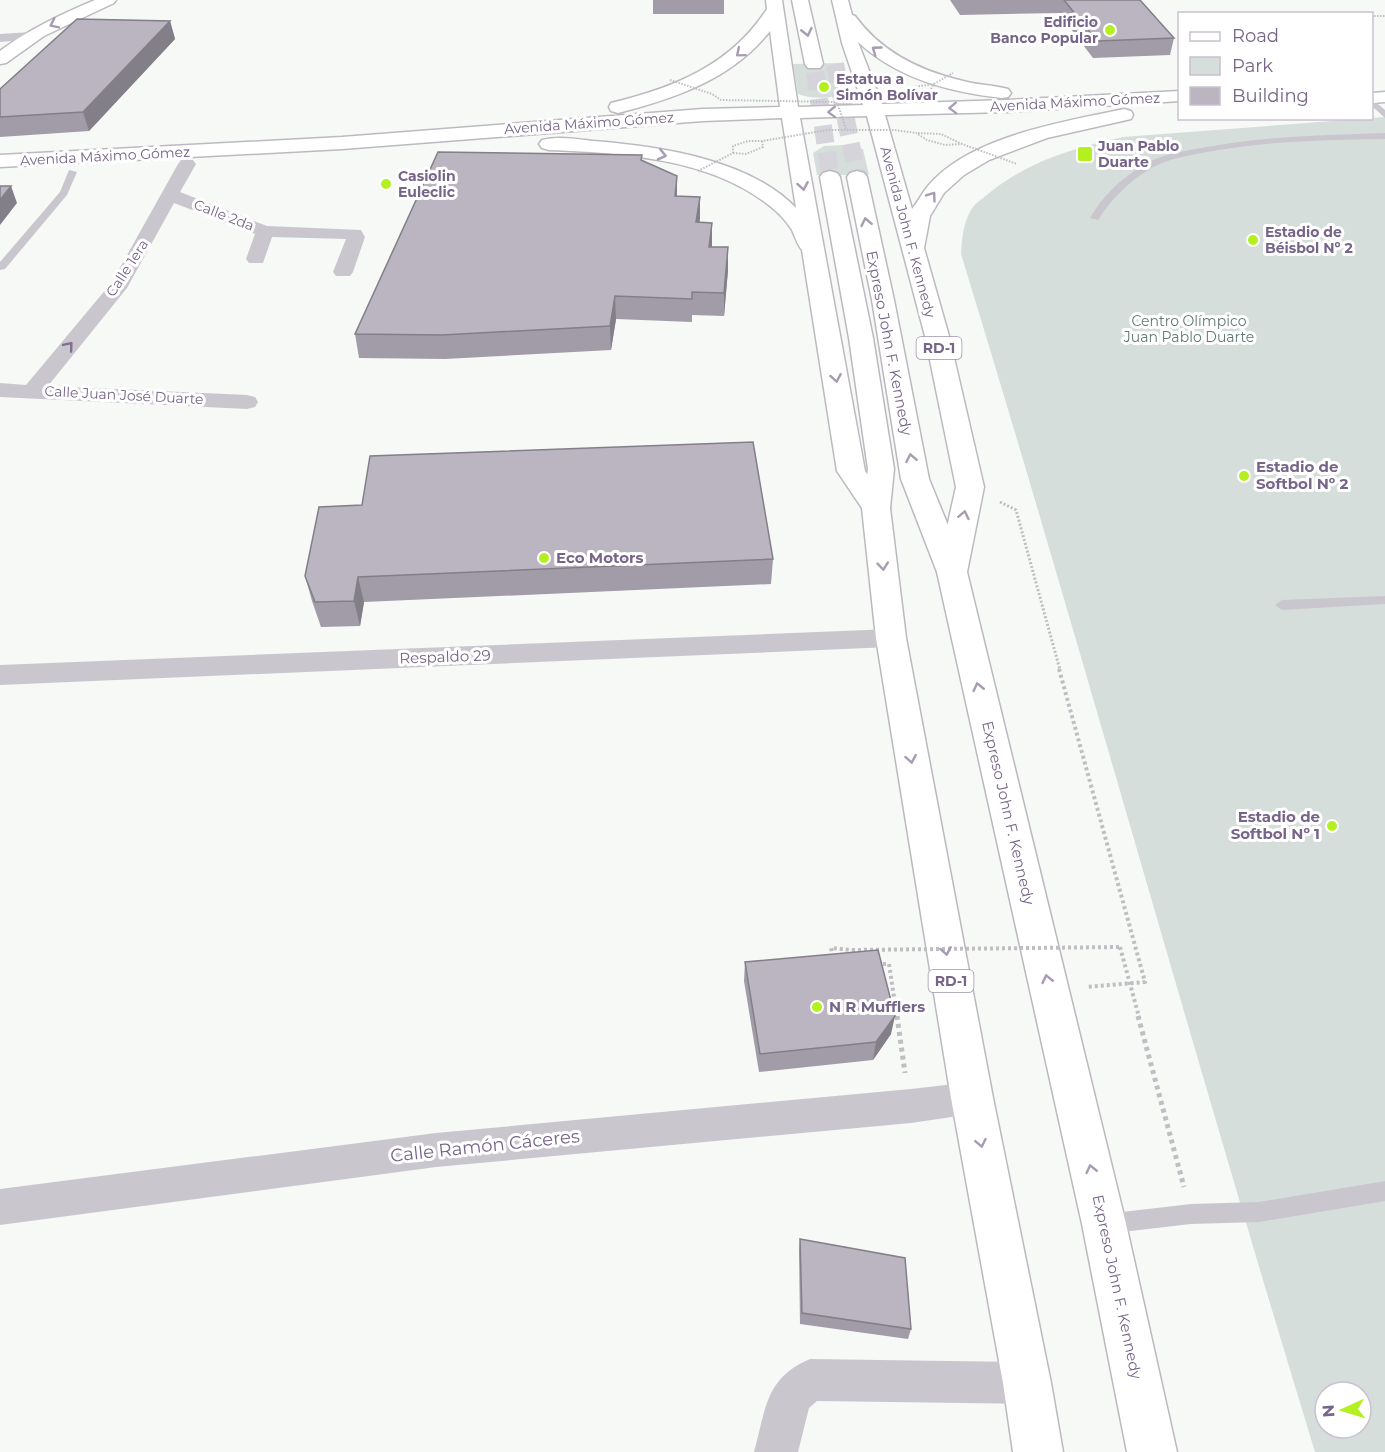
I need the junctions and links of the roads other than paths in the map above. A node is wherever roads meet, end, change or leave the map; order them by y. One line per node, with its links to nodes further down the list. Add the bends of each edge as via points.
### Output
1 (108, 0): 5 (main road, one-way to 5)
2 (800, 0): 8 (main road, one-way to 8)
3 (775, 4): 16 (main road, RD-1); 17 (main road, one-way to 17, via 767,25 738,55 694,83 629,105)
4 (841, 4): 10 (main road, one-way to 4, via 994,92 940,80 876,51 857,34); 15 (main road, Avenida John F. Kennedy / RD-1, via 850,43)
5 (31, 36): 6 (street); 7 (main road)
6 (0, 38)
7 (0, 59)
8 (814, 64)
9 (1178, 96): 10 (main road, Avenida Máximo Gómez)
10 (1115, 100): 15 (main road, Avenida Máximo Gómez, one-way to 15)
11 (1373, 102): 14 (lane)
12 (1178, 111): 13 (main road, Avenida Máximo Gómez)
13 (1130, 114): 15 (main road, Avenida Máximo Gómez); 29 (main road, one-way to 13, via 921,212 937,188 968,164 1016,141)
14 (1385, 115)
15 (877, 118): 16 (main road, Avenida Máximo Gómez); 29 (main road, Avenida John F. Kennedy / RD-1)
16 (791, 121): 17 (main road, Avenida Máximo Gómez, via 703,115); 19 (main road, Avenida Máximo Gómez); 31 (main road, RD-1, one-way to 31)
17 (504, 130): 20 (main road, Avenida Máximo Gómez, via 342,143)
18 (1385, 136): 27 (lane, via 1249,143 1168,158 1148,167 1109,195)
19 (520, 143): 21 (main road, Avenida Máximo Gómez); 31 (main road, one-way to 31, via 614,148 697,163 753,186 777,201 799,224)
20 (0, 161)
21 (187, 164): 22 (main road, Avenida Máximo Gómez); 26 (street, Calle 1era)
22 (72, 172): 23 (main road, Avenida Máximo Gómez); 32 (lane, via 64,193)
23 (0, 176)
24 (830, 177): 37 (main road, Expreso John F. Kennedy / RD-1, via 881,469)
25 (857, 177): 38 (main road, Expreso John F. Kennedy / RD-1, one-way to 25, via 915,479)
26 (171, 195): 28 (street, Calle 2da); 35 (street, Calle 1era, one-way to 26, via 120,284)
27 (1095, 218)
28 (265, 231): 30 (street); 33 (street, Calle 2da, via 349,232 356,237)
29 (912, 249): 38 (main road, Avenida John F. Kennedy / RD-1, one-way to 29, via 970,487 937,336)
30 (256, 259)
31 (816, 261): 37 (main road, RD-1, one-way to 37, via 851,471)
32 (1, 267)
33 (343, 272)
34 (0, 390): 35 (street, Calle Juan José Duarte)
35 (32, 391): 36 (street, Calle Juan José Duarte)
36 (247, 402)
37 (876, 508): 41 (main road, Expreso John F. Kennedy / RD-1, one-way to 41)
38 (952, 572): 46 (main road, Expreso John F. Kennedy / RD-1, one-way to 38)
39 (1385, 600): 40 (lane)
40 (1282, 605)
41 (891, 638): 42 (street, Respaldo 29); 43 (main road, Expreso John F. Kennedy / RD-1, one-way to 43)
42 (0, 675)
43 (972, 1098): 45 (street, Calle Ramón Cáceres, via 436,1150); 47 (main road, Expreso John F. Kennedy / RD-1, one-way to 47)
44 (1385, 1191): 46 (lane, via 1259,1212 1191,1214)
45 (0, 1207)
46 (1104, 1224): 50 (main road, Expreso John F. Kennedy / RD-1)
47 (1028, 1383): 48 (street, via 810,1380 791,1396); 49 (main road, Expreso John F. Kennedy / RD-1)
48 (776, 1452)
49 (1038, 1452)
50 (1152, 1452)

